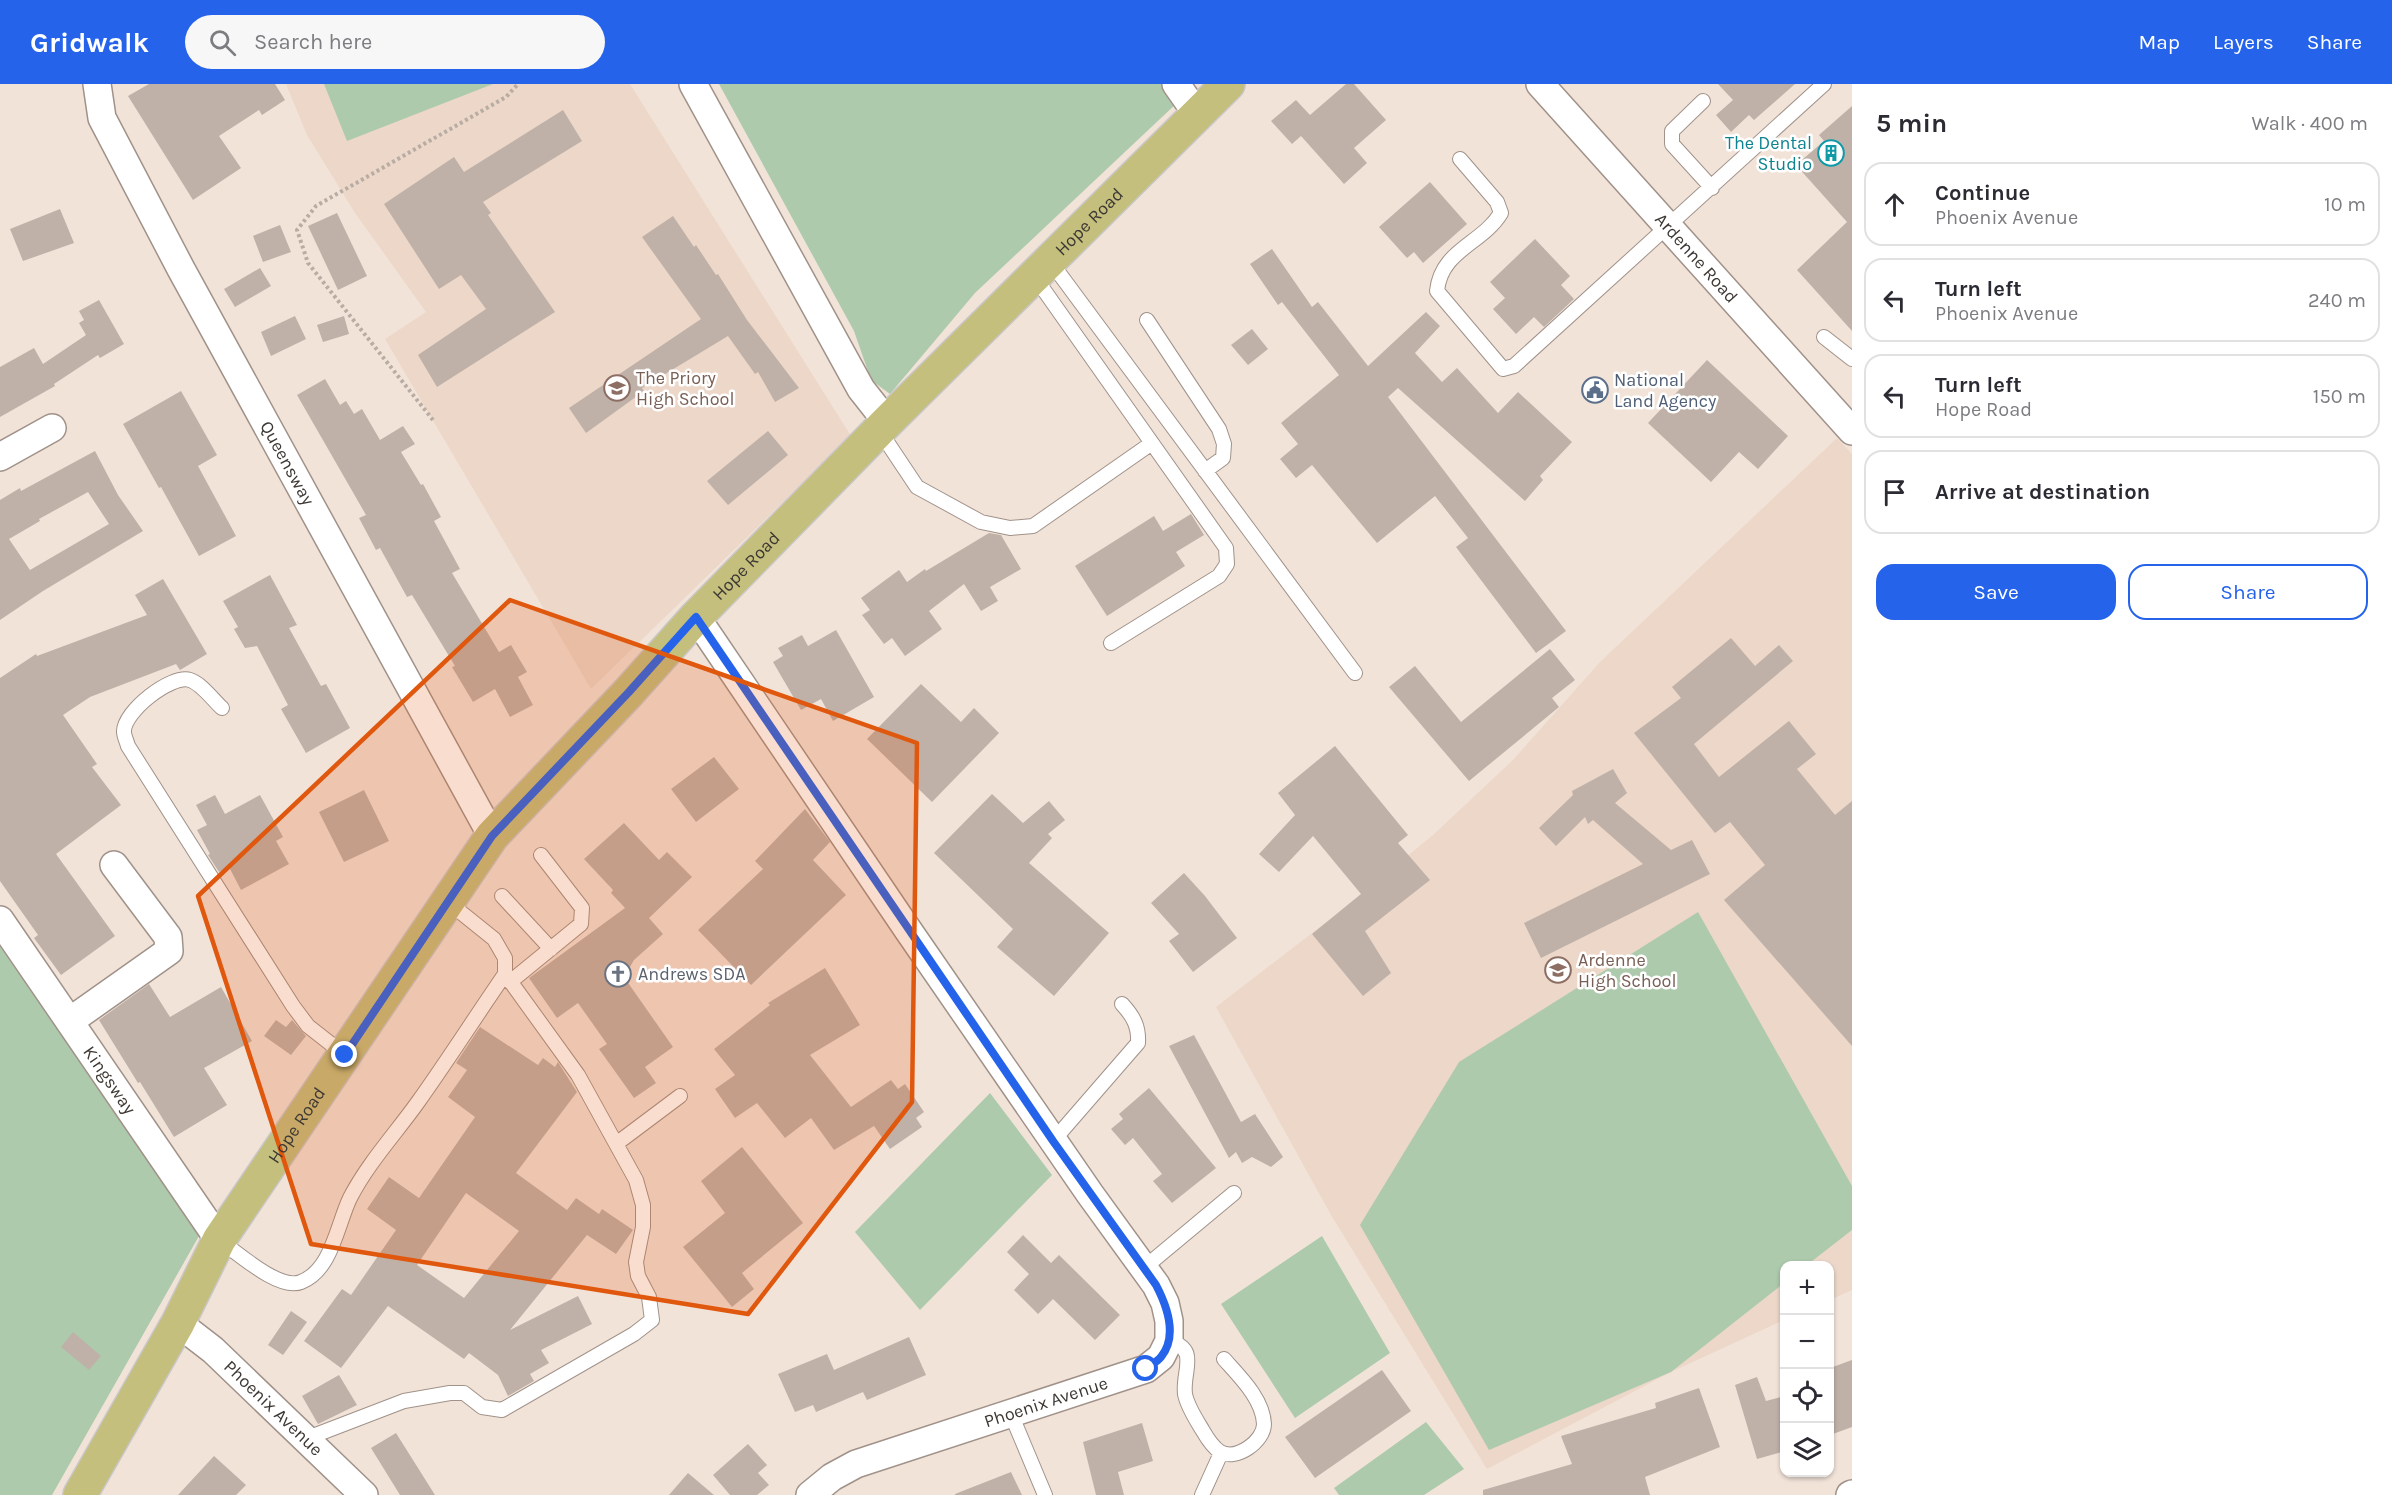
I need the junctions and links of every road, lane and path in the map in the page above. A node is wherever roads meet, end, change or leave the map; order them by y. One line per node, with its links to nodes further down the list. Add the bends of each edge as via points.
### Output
1 (97, 84): 28 (street, Queensway, via 102,118 176,259)
2 (518, 84): 17 (path, via 506,97 316,206 297,230 308,263)
3 (693, 84): 18 (street)
4 (1176, 84): 9 (street)
5 (1228, 84): 9 (main road, Hope Road)
6 (1540, 84): 12 (street, Ardenne Road)
7 (1824, 84): 11 (lane)
8 (1704, 101): 11 (lane, via 1672,131 1671,138 1672,144)
9 (1197, 114): 13 (main road, Hope Road)
10 (1461, 159): 12 (lane, via 1497,202 1501,213 1495,223 1449,261 1438,279 1437,291 1503,369 1514,366)
11 (1712, 188): 12 (lane)
12 (1668, 228): 20 (street, Ardenne Road)
13 (1042, 268): 18 (main road, Hope Road); 21 (lane); 23 (lane)
14 (1147, 320): 23 (lane, via 1219,429 1223,458)
15 (1824, 336): 16 (lane)
16 (1852, 359)
17 (433, 420)
18 (883, 426): 21 (lane, via 917,487 981,522 1010,528 1033,526); 24 (main road, Hope Road)
19 (52, 428): 22 (street)
20 (1852, 431)
21 (1152, 443): 25 (lane, via 1226,548 1227,564 1219,576)
22 (0, 457)
23 (1205, 471): 26 (lane)
24 (696, 617): 28 (main road, Hope Road); 40 (street)
25 (1111, 643)
26 (1355, 673)
27 (222, 708): 38 (lane, via 189,679 178,681 145,699 128,719 124,731 128,746 293,1006 308,1026)
28 (492, 836): 32 (main road, Hope Road)
29 (541, 855): 34 (lane, via 582,908 581,924)
30 (114, 865): 37 (street, via 168,937 169,951)
31 (502, 896): 34 (lane)
32 (448, 902): 35 (lane, via 494,939 505,958); 38 (main road, Hope Road)
33 (0, 920): 37 (street, Kingsway)
34 (550, 950): 35 (lane)
35 (508, 978): 41 (lane, via 578,1075); 43 (lane, via 361,1179 326,1259 313,1274 289,1285 271,1277)
36 (1122, 1004): 40 (lane, via 1138,1029 1138,1043)
37 (69, 1021): 43 (street, Kingsway)
38 (345, 1055): 43 (main road, Hope Road)
39 (680, 1096): 41 (lane)
40 (1053, 1141): 44 (street)
41 (616, 1144): 49 (lane, via 636,1180 643,1205 636,1262 649,1297 652,1320 502,1410 482,1407 464,1393 450,1393 404,1401)
42 (1234, 1192): 44 (lane)
43 (219, 1240): 45 (main road, Hope Road)
44 (1144, 1268): 46 (street, via 1165,1302)
45 (178, 1323): 49 (street, Phoenix Avenue, via 213,1350); 52 (main road, Hope Road)
46 (1169, 1341): 48 (street, Phoenix Avenue, via 1161,1357 1146,1369); 50 (lane, via 1181,1344 1186,1351 1185,1394 1196,1420)
47 (1224, 1359): 50 (lane, via 1263,1412 1264,1428 1245,1450)
48 (1011, 1413): 53 (street, Phoenix Avenue, via 856,1464); 54 (lane)
49 (305, 1439): 51 (street, Phoenix Avenue)
50 (1221, 1452): 55 (lane)
51 (355, 1492)
52 (80, 1495)
53 (810, 1495)
54 (1045, 1495)
55 (1202, 1495)

